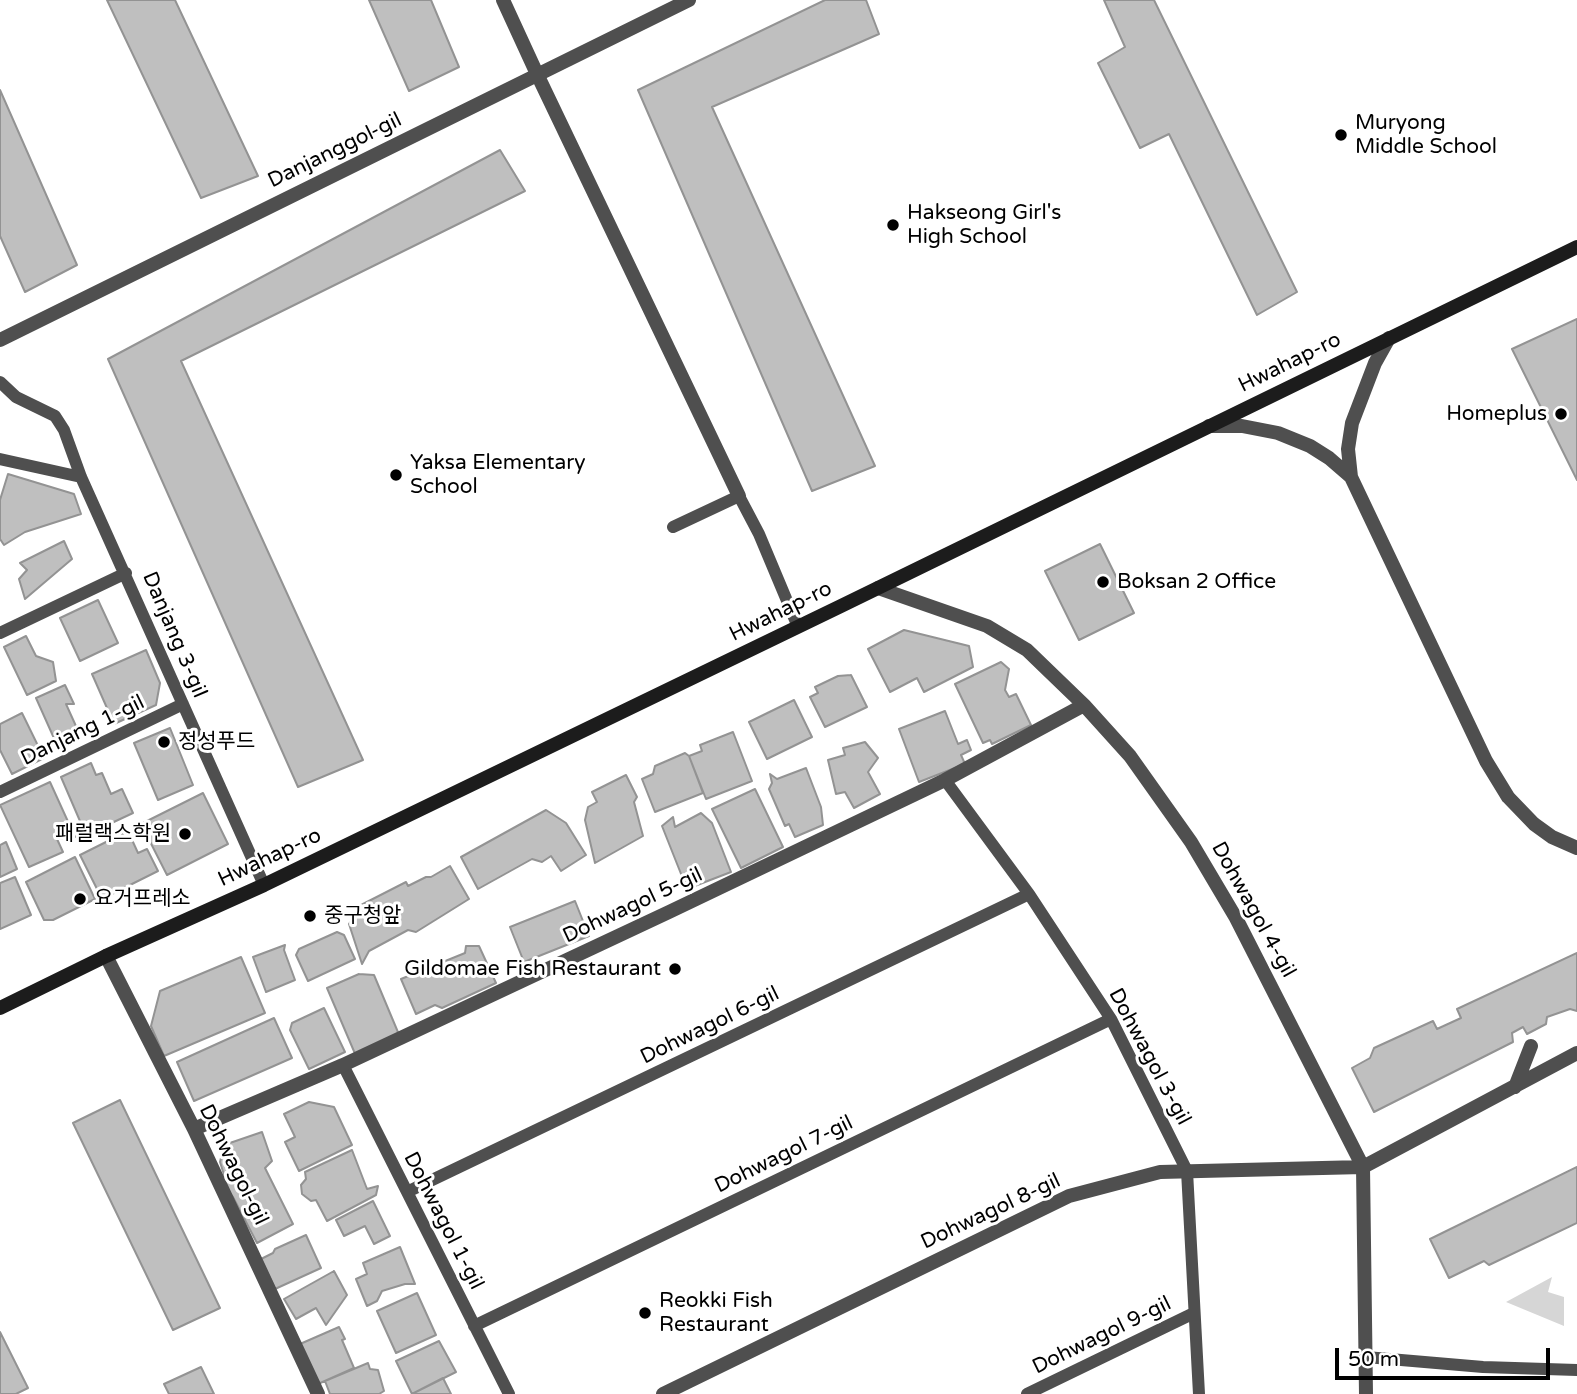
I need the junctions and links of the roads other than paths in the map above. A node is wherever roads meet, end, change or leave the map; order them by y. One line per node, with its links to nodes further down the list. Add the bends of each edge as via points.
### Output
1 (502, 0): 3 (street)
2 (689, 0): 3 (street, Danjanggol-gil)
3 (537, 74): 6 (street, Danjanggol-gil); 12 (street)
4 (1577, 247): 5 (main road, Hwahap-ro)
5 (1389, 338): 8 (main road, Hwahap-ro); 11 (street, via 1352,423)
6 (0, 340)
7 (0, 382): 10 (lane, Danjang 3-gil, via 16,397 55,416)
8 (1209, 426): 11 (street, via 1278,433 1310,446); 15 (main road, Hwahap-ro)
9 (0, 459): 10 (lane)
10 (81, 477): 14 (lane, Danjang 3-gil)
11 (1350, 477): 22 (street, via 1486,761 1508,796 1534,824)
12 (739, 496): 13 (lane); 16 (lane)
13 (673, 527)
14 (126, 573): 17 (lane); 18 (lane, Danjang 3-gil)
15 (878, 588): 16 (main road, Hwahap-ro); 19 (street, Dohwagol 4-gil, via 987,626 1027,650)
16 (798, 626): 23 (main road, Hwahap-ro)
17 (0, 633)
18 (183, 704): 21 (lane, Danjang 1-gil); 23 (lane, Danjang 3-gil)
19 (1084, 705): 20 (street, Dohwagol 5-gil); 33 (street, Dohwagol 4-gil, via 1130,756 1191,842 1236,918)
20 (945, 780): 24 (lane, Dohwagol 3-gil); 30 (street, Dohwagol 5-gil)
21 (0, 792)
22 (1577, 848)
23 (264, 885): 25 (main road, Hwahap-ro)
24 (1029, 894): 27 (lane, Dohwagol 3-gil); 35 (lane, Dohwagol 6-gil)
25 (106, 956): 26 (main road, Hwahap-ro); 32 (street, Dohwagol-gil)
26 (0, 1008)
27 (1111, 1019): 34 (lane, Dohwagol 3-gil); 37 (lane, Dohwagol 7-gil)
28 (1531, 1046): 31 (street)
29 (1577, 1053): 31 (street)
30 (343, 1065): 32 (street, Dohwagol 5-gil); 35 (lane, Dohwagol 1-gil)
31 (1514, 1087): 33 (street)
32 (194, 1129): 40 (street, Dohwagol-gil)
33 (1363, 1167): 34 (street, Dohwagol 8-gil); 38 (street, Dohwagol 4-gil)
34 (1186, 1171): 36 (lane, Dohwagol 3-gil); 42 (street, Dohwagol 8-gil, via 1160,1172 1069,1196)
35 (407, 1192): 37 (lane, Dohwagol 1-gil)
36 (1194, 1313): 43 (lane, Dohwagol 9-gil); 44 (lane, Dohwagol 3-gil)
37 (474, 1326): 41 (lane, Dohwagol 1-gil)
38 (1366, 1357): 39 (lane); 45 (street, Dohwagol 4-gil)
39 (1577, 1370)
40 (318, 1394)
41 (509, 1394)
42 (663, 1394)
43 (1027, 1394)
44 (1199, 1394)
45 (1366, 1394)

